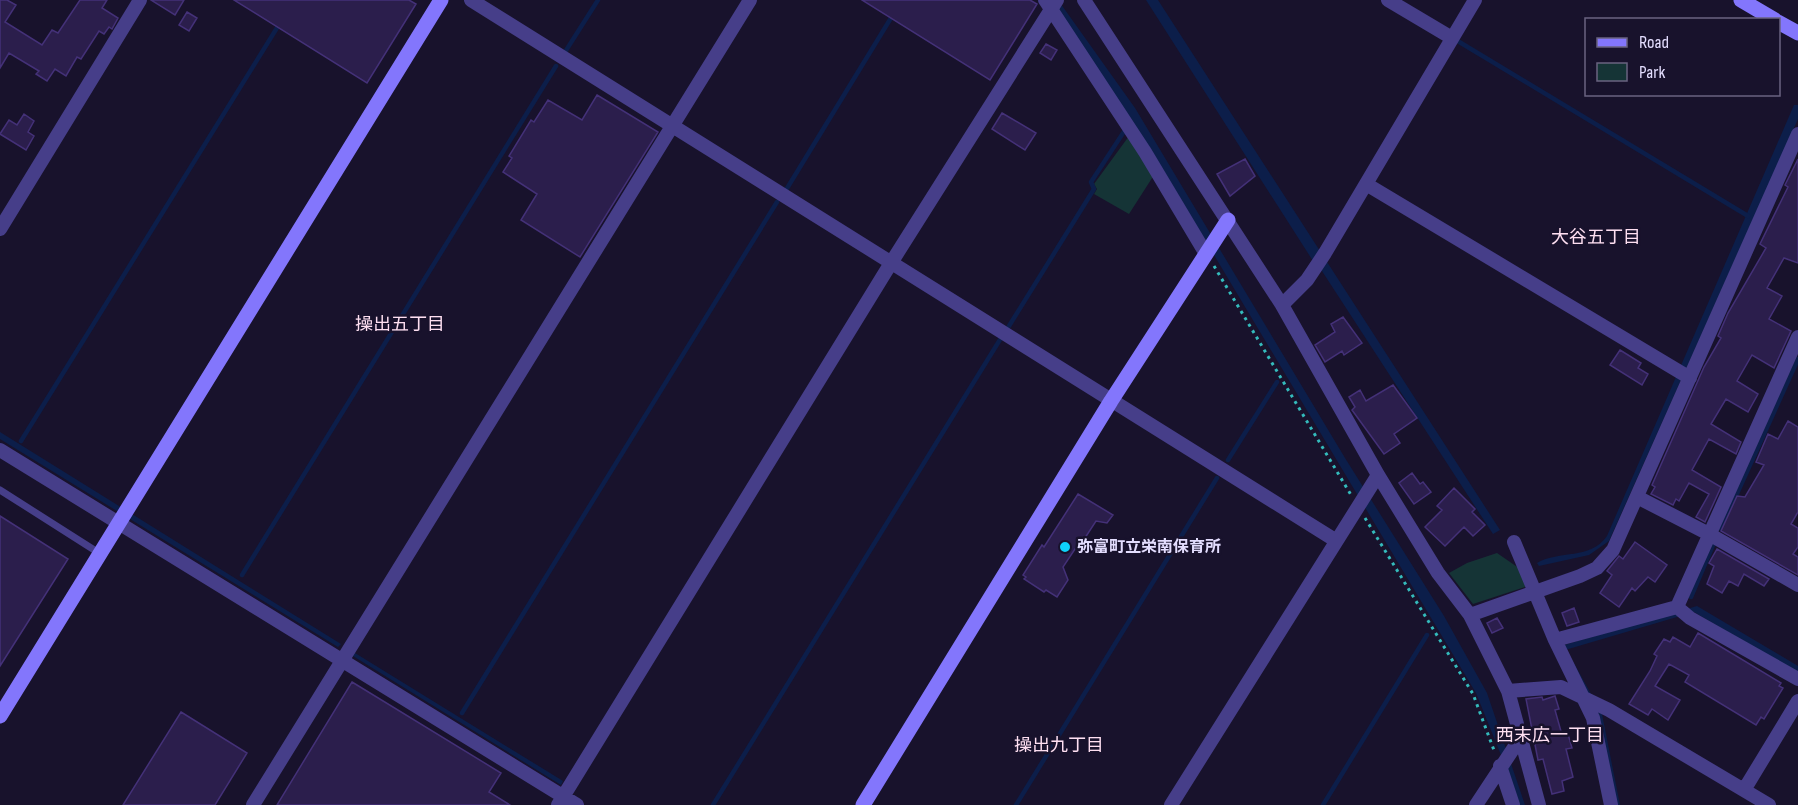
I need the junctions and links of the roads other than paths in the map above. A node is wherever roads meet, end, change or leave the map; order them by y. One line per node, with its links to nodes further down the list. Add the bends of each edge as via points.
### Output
1 (140, 0): 18 (street)
2 (441, 0): 29 (street)
3 (471, 0): 14 (street)
4 (750, 0): 14 (street)
5 (1083, 0): 17 (street)
6 (1388, 0): 13 (street)
7 (1475, 0): 13 (street)
8 (1742, 0): 10 (street)
9 (1051, 3): 19 (street); 20 (street)
10 (1772, 18)
11 (1780, 23): 12 (street)
12 (1798, 33)
13 (1452, 38): 16 (street)
14 (671, 126): 20 (street); 39 (street)
15 (1798, 134): 23 (street)
16 (1366, 184): 21 (street, via 1308,280); 23 (street)
17 (1228, 220): 19 (street); 21 (street)
18 (0, 229)
19 (1206, 254): 24 (street)
20 (891, 263): 24 (street); 48 (street)
21 (1282, 305): 26 (street)
22 (1798, 337): 30 (street)
23 (1690, 378): 28 (street)
24 (1111, 401): 31 (street); 51 (street)
25 (0, 450): 29 (street)
26 (1378, 474): 31 (street); 37 (street, via 1438,573)
27 (0, 490): 33 (lane)
28 (1637, 497): 30 (street); 35 (street, via 1620,539 1605,560 1580,576)
29 (117, 524): 33 (street); 39 (street)
30 (1709, 534): 34 (street); 36 (street)
31 (1335, 540): 52 (street)
32 (1514, 542): 35 (street)
33 (99, 553): 44 (street)
34 (1798, 585)
35 (1536, 591): 37 (street); 38 (street)
36 (1677, 607): 38 (street); 40 (street)
37 (1470, 615): 41 (street)
38 (1555, 640): 42 (street)
39 (342, 661): 48 (street); 49 (street)
40 (1798, 679)
41 (1508, 691): 42 (street, via 1561,687); 45 (street)
42 (1590, 701): 47 (street); 56 (street)
43 (1798, 701): 47 (street)
44 (0, 716)
45 (1521, 737): 46 (street); 55 (street)
46 (1500, 766): 53 (street); 54 (street)
47 (1744, 790): 57 (street)
48 (561, 801): 50 (street)
49 (253, 805)
50 (577, 805)
51 (863, 805)
52 (1171, 805)
53 (1476, 805)
54 (1513, 805)
55 (1539, 805)
56 (1611, 805)
57 (1769, 805)

